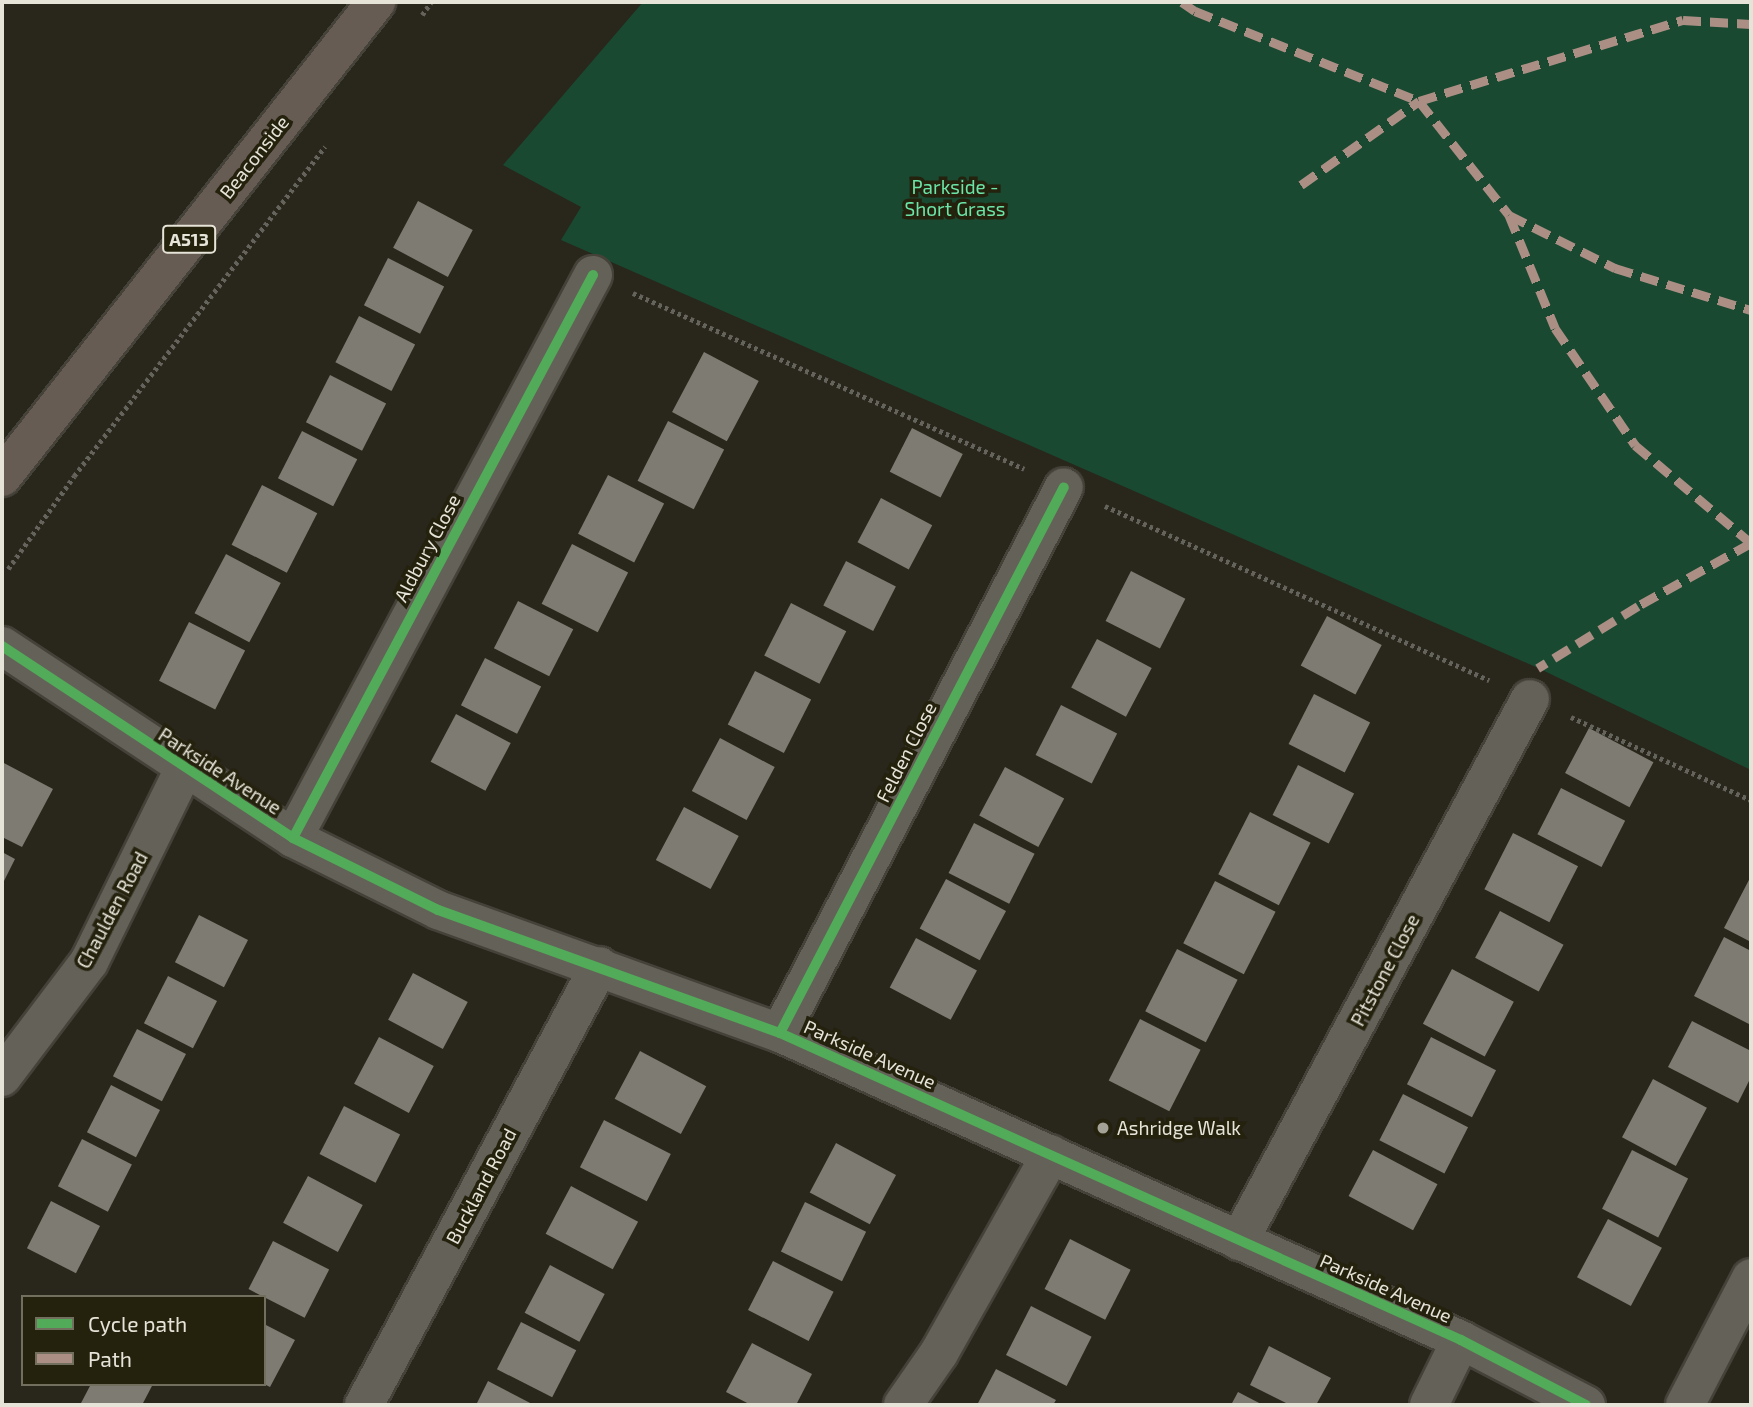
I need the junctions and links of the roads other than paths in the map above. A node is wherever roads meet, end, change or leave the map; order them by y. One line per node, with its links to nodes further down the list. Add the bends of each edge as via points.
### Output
1 (376, 2): 3 (highway, Beaconside / A513)
2 (593, 275): 8 (street, Aldbury Close)
3 (2, 477)
4 (1064, 487): 10 (street, Felden Close)
5 (2, 646): 7 (street, Parkside Avenue)
6 (1530, 699): 13 (street, Pitstone Close)
7 (184, 769): 8 (street, Parkside Avenue); 11 (street, Chaulden Road, via 89,962)
8 (293, 838): 9 (street, Parkside Avenue, via 438,910)
9 (598, 966): 10 (street, Parkside Avenue); 16 (street, Buckland Road)
10 (780, 1033): 12 (street, Parkside Avenue)
11 (2, 1077)
12 (1051, 1154): 13 (street, Parkside Avenue); 17 (street, via 939,1353)
13 (1239, 1241): 15 (street, Parkside Avenue)
14 (1751, 1278): 20 (street)
15 (1461, 1340): 18 (street); 19 (street, Parkside Avenue)
16 (364, 1405)
17 (903, 1405)
18 (1429, 1405)
19 (1586, 1405)
20 (1685, 1405)

